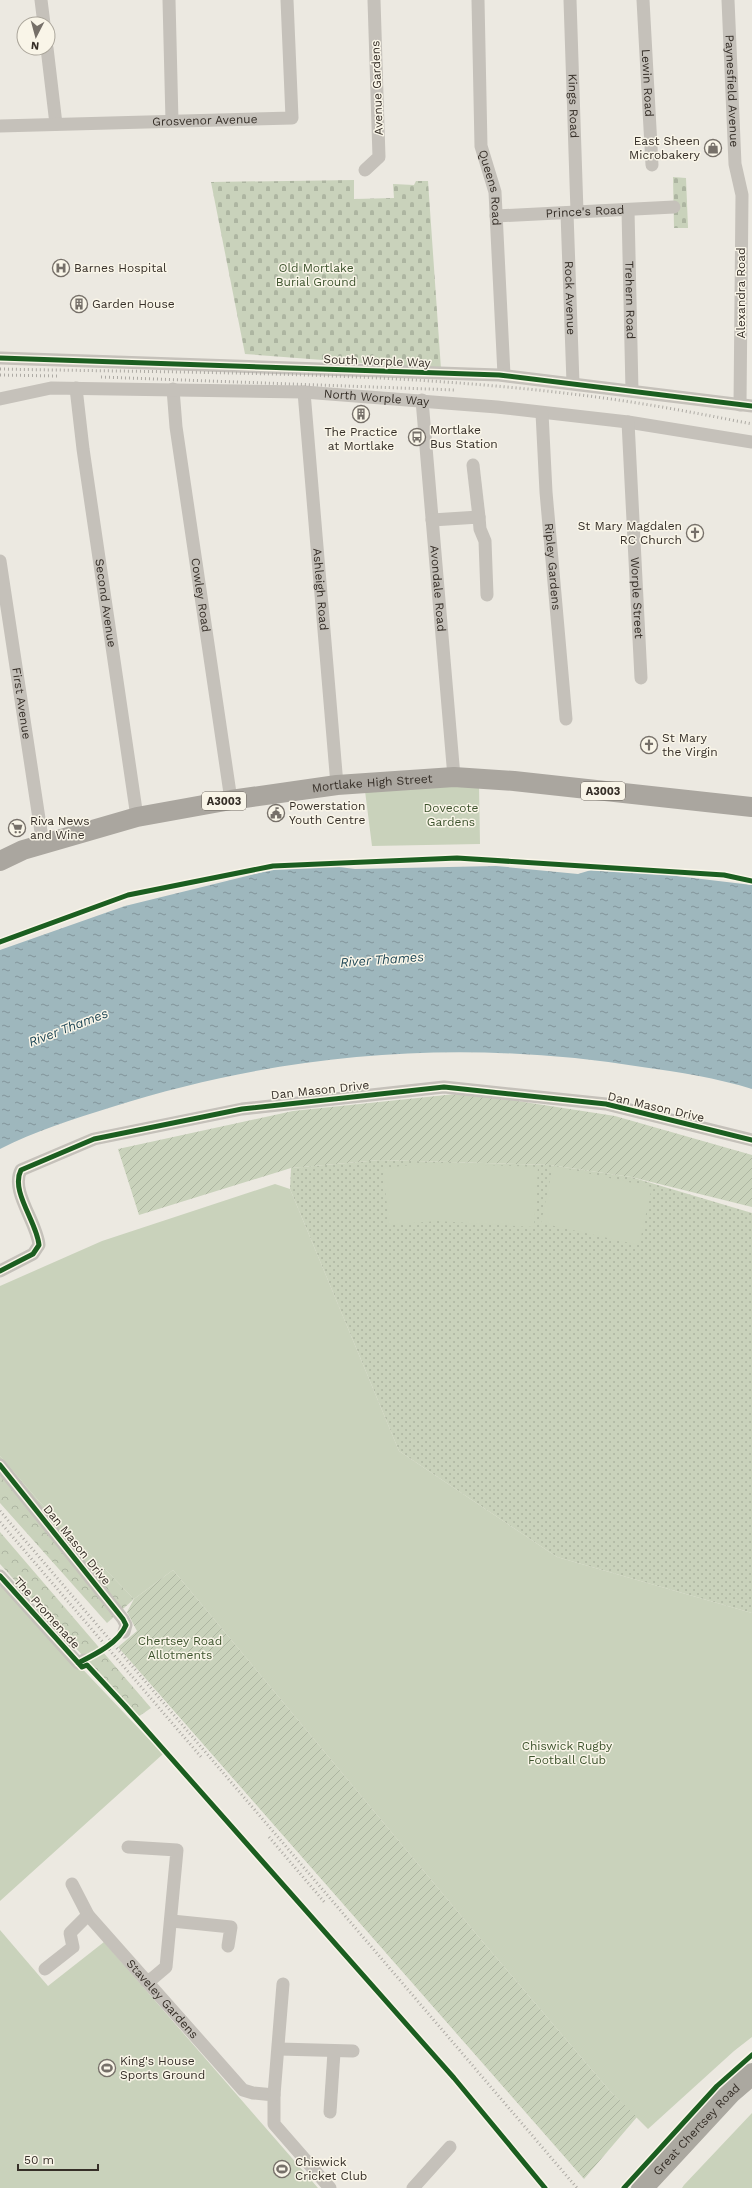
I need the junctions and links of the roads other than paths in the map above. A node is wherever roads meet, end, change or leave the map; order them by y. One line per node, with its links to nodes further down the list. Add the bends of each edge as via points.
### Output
1 (41, 0): 9 (street)
2 (169, 0): 11 (street)
3 (287, 0): 11 (street, Grosvenor Avenue, via 292,118)
4 (374, 0): 15 (street, Avenue Gardens, via 379,157)
5 (478, 0): 20 (street, Queens Road, via 481,146 494,184)
6 (570, 0): 19 (street, Kings Road)
7 (643, 0): 14 (street, Lewin Road)
8 (728, 0): 16 (street, Paynesfield Avenue, via 735,164)
9 (43, 16)
10 (48, 56): 12 (street)
11 (172, 121): 12 (street, Grosvenor Avenue)
12 (56, 124): 13 (street, Grosvenor Avenue)
13 (0, 126)
14 (652, 165)
15 (365, 170)
16 (739, 181): 30 (street, Alexandra Road, via 742,195)
17 (674, 207): 18 (street, Prince's Road)
18 (628, 210): 19 (street, Prince's Road); 26 (street, Trehern Road)
19 (572, 212): 20 (street, Prince's Road); 23 (street, Rock Avenue)
20 (496, 216): 22 (street, Queens Road)
21 (0, 358): 22 (street, South Worple Way)
22 (504, 376): 23 (street, South Worple Way)
23 (573, 383): 26 (street, South Worple Way)
24 (76, 388): 25 (street, North Worple Way); 28 (street, North Worple Way, via 51,388); 46 (street, Second Avenue)
25 (172, 389): 27 (street, North Worple Way); 44 (street, Cowley Road)
26 (632, 391): 30 (street, South Worple Way)
27 (304, 392): 29 (street, North Worple Way); 43 (street, Ashleigh Road)
28 (0, 399)
29 (422, 400): 31 (street, North Worple Way); 36 (street, Avondale Road)
30 (746, 406)
31 (542, 413): 32 (street, North Worple Way); 41 (street, Ripley Gardens, via 546,492)
32 (628, 422): 33 (street, North Worple Way); 40 (street, Worple Street)
33 (752, 442)
34 (473, 465): 35 (street)
35 (479, 516): 36 (street); 38 (street, via 480,529 485,541)
36 (432, 520): 42 (street, Avondale Road)
37 (0, 561): 39 (street, First Avenue)
38 (487, 595)
39 (4, 615): 47 (street, First Avenue)
40 (641, 678)
41 (566, 719)
42 (454, 777): 43 (main road, Mortlake High Street / A3003); 45 (main road, Mortlake High Street / A3003, via 514,781)
43 (338, 785): 44 (main road, Mortlake High Street / A3003)
44 (231, 800): 46 (main road, Mortlake High Street / A3003)
45 (752, 807)
46 (137, 817): 47 (main road, Mortlake High Street / A3003)
47 (43, 845): 48 (main road, Mortlake High Street / A3003, via 23,850)
48 (0, 861)
49 (752, 1140): 50 (street, Dan Mason Drive, via 606,1104 444,1087 242,1109 94,1139 21,1170 18,1188 37,1231 39,1245 32,1254)
50 (0, 1271)
51 (0, 1465): 53 (street, Dan Mason Drive, via 123,1619 126,1625)
52 (0, 1576): 54 (street, The Promenade)
53 (124, 1632)
54 (81, 1662)
55 (128, 1847): 58 (street, via 177,1850)
56 (72, 1884): 57 (street, Staveley Gardens)
57 (88, 1915): 60 (street, via 70,1933 73,1947); 61 (street, Staveley Gardens)
58 (172, 1921): 59 (street, via 231,1927); 61 (street, via 166,1967)
59 (228, 1946)
60 (44, 1969)
61 (146, 1981): 67 (street, Staveley Gardens, via 244,2090)
62 (283, 1984): 63 (street)
63 (279, 2049): 65 (street); 67 (street)
64 (353, 2051): 65 (street)
65 (334, 2052): 68 (street)
66 (752, 2074): 72 (highway, Great Chertsey Road, via 730,2093)
67 (274, 2095): 70 (street, via 274,2124)
68 (330, 2112)
69 (450, 2147): 71 (street)
70 (330, 2188)
71 (413, 2188)
72 (642, 2188)

